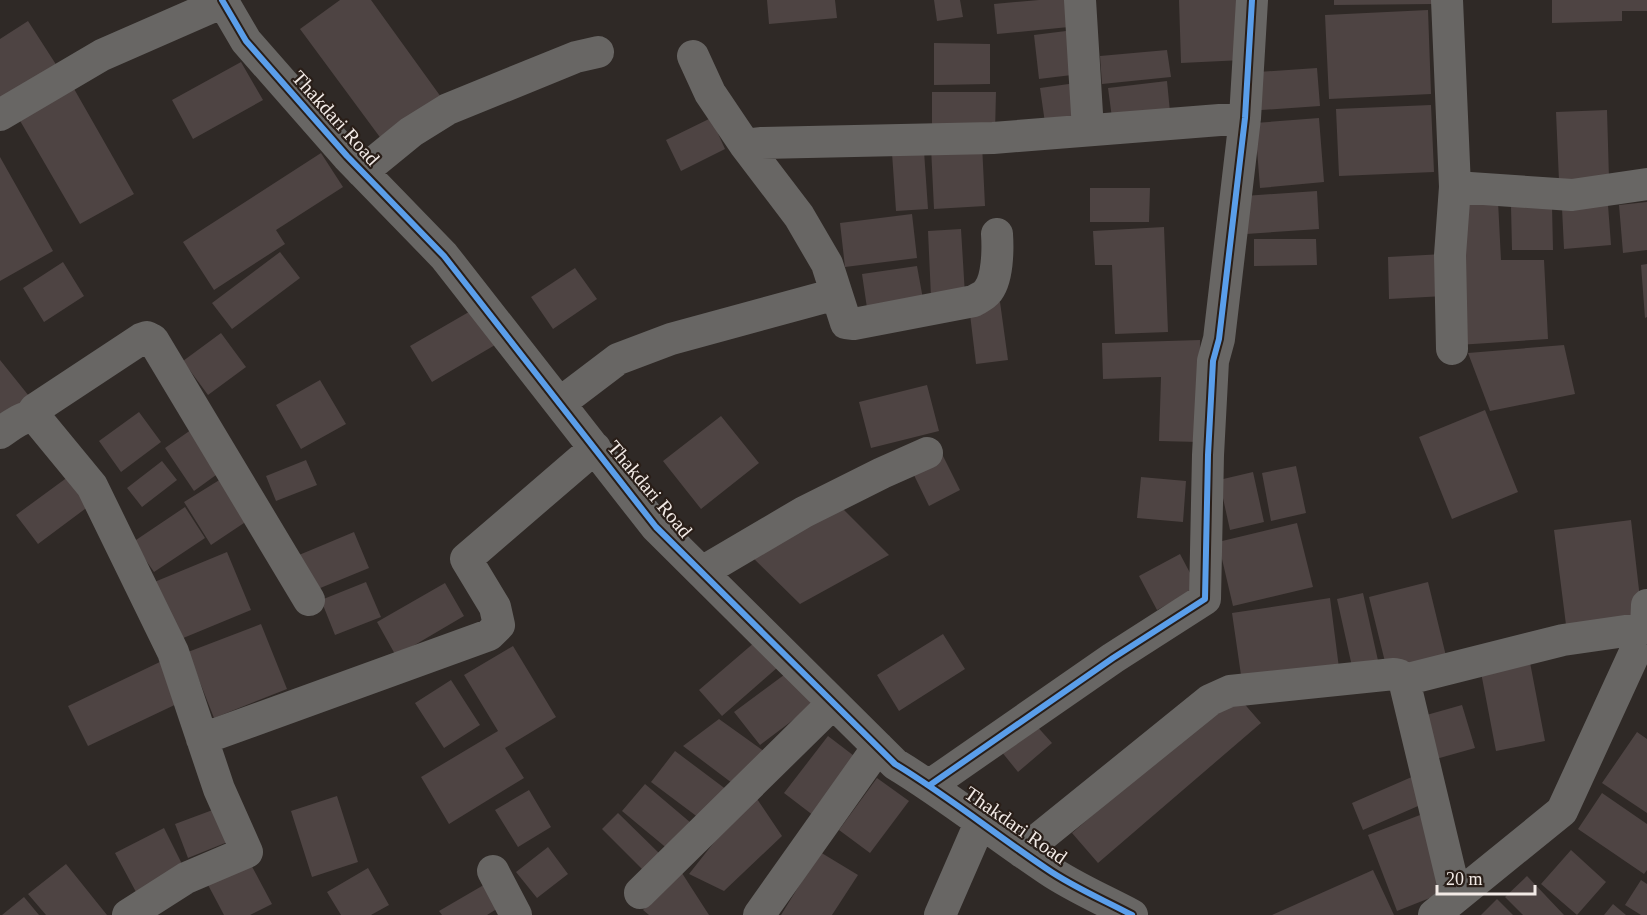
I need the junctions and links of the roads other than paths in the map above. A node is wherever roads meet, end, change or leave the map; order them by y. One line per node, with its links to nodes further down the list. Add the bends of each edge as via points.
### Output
1 (1080, 0): 9 (street)
2 (1252, 0): 8 (street)
3 (1447, 0): 13 (street)
4 (222, 1): 7 (street, via 102,55); 11 (street, Thakdari Road, via 246,41)
5 (598, 52): 11 (street, via 576,57 448,109 411,132)
6 (693, 56): 10 (street, via 710,93)
7 (0, 115)
8 (1245, 118): 9 (street); 29 (street, via 1219,339 1213,361 1205,599 1113,657)
9 (1088, 130): 10 (street, via 993,138)
10 (745, 145): 15 (street, via 799,216 827,264)
11 (362, 172): 17 (street, Thakdari Road, via 444,256)
12 (1647, 184): 13 (street, via 1572,195)
13 (1455, 187): 16 (street, via 1450,255)
14 (997, 234): 15 (street, via 993,281 987,292 974,301 854,324 846,323)
15 (836, 294): 17 (street, via 671,339 618,359)
16 (1452, 349)
17 (560, 403): 20 (street, Thakdari Road)
18 (30, 416): 19 (street); 23 (street, via 141,339 153,340); 27 (street, via 36,418 92,486 173,652)
19 (0, 433)
20 (595, 448): 22 (street, Thakdari Road, via 656,527); 27 (street, via 466,559 495,607 499,626 489,635)
21 (927, 453): 22 (street, via 804,512)
22 (702, 572): 26 (street, Thakdari Road)
23 (309, 600)
24 (1647, 617): 25 (street); 34 (street, via 1562,811)
25 (1404, 680): 31 (street, via 1394,674 1230,691 1210,700); 34 (street)
26 (833, 703): 28 (street, Thakdari Road); 33 (street)
27 (202, 739): 35 (street, via 247,852 186,878)
28 (878, 747): 29 (street, Thakdari Road, via 895,764); 37 (street)
29 (930, 785): 30 (street, Thakdari Road)
30 (980, 823): 31 (street, Thakdari Road); 38 (street)
31 (1022, 852): 39 (street, Thakdari Road, via 1049,871)
32 (493, 871): 36 (street)
33 (640, 893)
34 (1445, 906)
35 (128, 915)
36 (516, 915)
37 (759, 915)
38 (940, 915)
39 (1132, 915)

